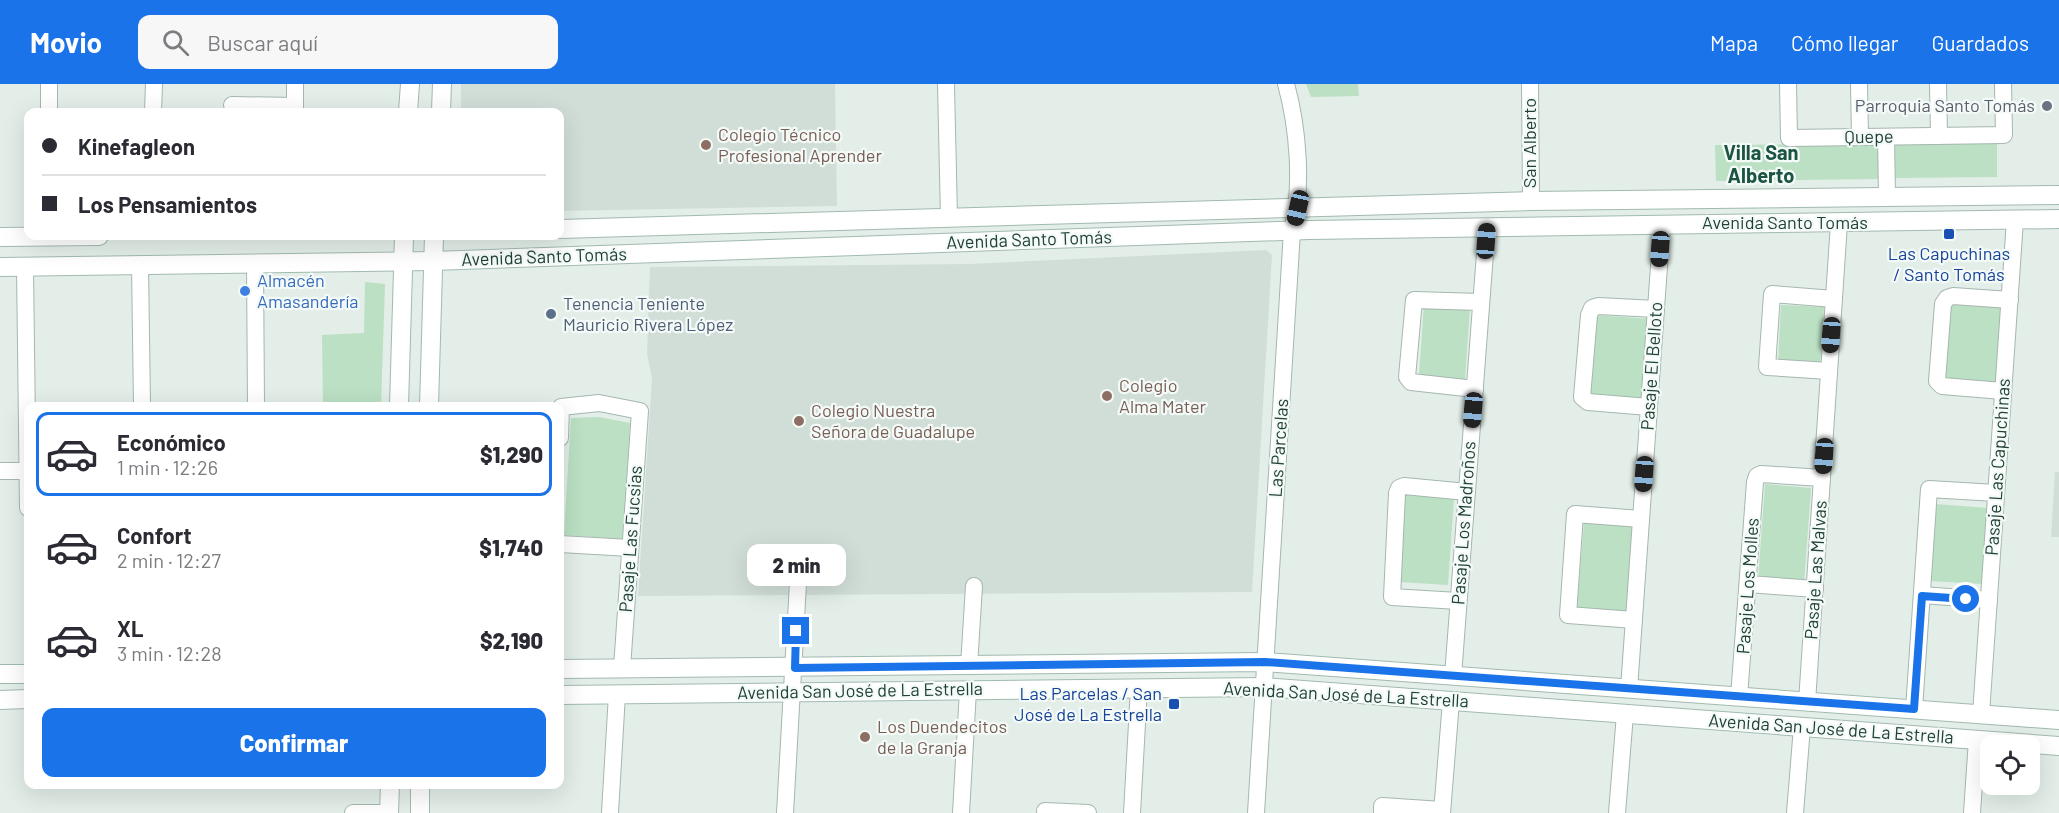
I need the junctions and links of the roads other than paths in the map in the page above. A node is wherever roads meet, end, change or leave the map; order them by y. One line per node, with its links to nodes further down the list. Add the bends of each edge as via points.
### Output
1 (49, 84): 14 (street)
2 (153, 84): 15 (street)
3 (295, 84): 17 (street)
4 (410, 84): 18 (main road)
5 (442, 84): 19 (main road)
6 (946, 84): 27 (street)
7 (1286, 84): 26 (street, Las Parcelas, via 1294,132)
8 (1530, 84): 25 (street, San Alberto)
9 (1788, 84): 21 (street, Quepe, via 1789,138)
10 (1859, 84): 21 (street)
11 (1938, 84): 20 (street)
12 (2003, 84): 20 (street, Quepe, via 2004,135)
13 (232, 105): 16 (street)
14 (49, 108)
15 (153, 108)
16 (279, 108)
17 (295, 108)
18 (408, 108)
19 (441, 108)
20 (1939, 136): 22 (street, Quepe)
21 (1860, 137): 22 (street, Quepe)
22 (1886, 137): 24 (street)
23 (2059, 195): 24 (main road, Avenida Santo Tomás)
24 (1887, 196): 25 (main road, Avenida Santo Tomás)
25 (1531, 201): 26 (main road, Avenida Santo Tomás)
26 (1298, 208): 27 (main road, Avenida Santo Tomás); 34 (street, Las Parcelas)
27 (949, 218): 33 (main road, Avenida Santo Tomás)
28 (2015, 219): 29 (main road, Avenida Santo Tomás); 30 (main road, Avenida Santo Tomás); 46 (street, Pasaje Las Capuchinas)
29 (2059, 219)
30 (1839, 223): 31 (main road, Avenida Santo Tomás); 45 (street, Pasaje Las Malvas)
31 (1662, 224): 32 (main road, Avenida Santo Tomás); 48 (street, Pasaje El Belloto)
32 (1487, 227): 34 (main road, Avenida Santo Tomás); 47 (street, Pasaje Los Madroños)
33 (564, 229)
34 (1292, 231): 39 (main road, Avenida Santo Tomás); 75 (street, Las Parcelas)
35 (24, 236): 36 (main road)
36 (0, 237)
37 (404, 240): 40 (main road)
38 (433, 240): 39 (main road)
39 (432, 261): 40 (main road, Avenida Santo Tomás); 56 (main road)
40 (403, 262): 41 (main road, Avenida Santo Tomás); 55 (main road)
41 (255, 264): 42 (main road, Avenida Santo Tomás); 54 (street)
42 (140, 265): 44 (main road, Avenida Santo Tomás); 53 (street)
43 (0, 267): 44 (main road, Avenida Santo Tomás)
44 (25, 267): 52 (street)
45 (1834, 298): 49 (street, Pasaje Las Malvas); 49 (street, via 1772,294 1767,367)
46 (2010, 300): 51 (street, Pasaje Las Capuchinas); 51 (street, via 1947,298 1943,304 1937,381 1942,387)
47 (1481, 302): 50 (street, Pasaje Los Madroños); 50 (street, via 1414,300 1407,377 1411,382)
48 (1656, 309): 58 (street, Pasaje El Belloto); 58 (street, via 1592,308 1582,397 1588,402)
49 (1829, 371): 61 (street, Pasaje Las Malvas)
50 (1475, 389): 62 (street, Pasaje Los Madroños)
51 (2003, 391): 63 (street, Pasaje Las Capuchinas)
52 (27, 402)
53 (142, 402)
54 (256, 402)
55 (399, 402)
56 (429, 402)
57 (564, 407): 66 (street, Pasaje Las Fucsias, via 599,404 640,411)
58 (1649, 407): 64 (street, Pasaje El Belloto)
59 (0, 471): 60 (street)
60 (24, 471)
61 (1822, 478): 68 (street, Pasaje Los Molles, via 1757,476); 70 (street, Pasaje Las Malvas)
62 (1467, 492): 73 (street, Pasaje Los Madroños); 73 (street, via 1404,486 1397,493 1392,597)
63 (1996, 493): 71 (street, via 1929,489); 72 (street, Pasaje Las Capuchinas)
64 (1641, 519): 74 (street, Pasaje El Belloto); 74 (street, via 1575,514 1574,525 1568,615)
65 (564, 544): 66 (street)
66 (630, 548): 77 (street, Pasaje Las Fucsias)
67 (798, 584): 78 (street)
68 (1748, 584): 70 (street); 90 (street, Pasaje Los Molles)
69 (974, 586): 76 (street)
70 (1815, 589): 94 (street, Pasaje Las Malvas)
71 (1922, 596): 72 (street); 95 (street)
72 (1989, 600): 97 (street, Pasaje Las Capuchinas)
73 (1458, 601): 82 (street, Pasaje Los Madroños)
74 (1634, 620): 85 (street, Pasaje El Belloto)
75 (1265, 662): 76 (main road, Avenida San José de La Estrella); 82 (main road, Avenida San José de La Estrella); 83 (street, Las Parcelas)
76 (969, 666): 78 (main road, Avenida San José de La Estrella)
77 (622, 668): 78 (main road, Avenida San José de La Estrella); 79 (main road, Avenida San José de La Estrella)
78 (795, 668): 87 (street)
79 (564, 669)
80 (24, 674): 81 (main road)
81 (0, 675)
82 (1453, 676): 85 (main road, Avenida San José de La Estrella)
83 (1264, 687): 84 (main road, Avenida San José de La Estrella); 93 (main road, Avenida San José de La Estrella); 115 (street, Las Parcelas)
84 (1139, 688): 86 (main road, Avenida San José de La Estrella); 114 (street)
85 (1629, 688): 90 (main road, Avenida San José de La Estrella)
86 (968, 690): 87 (main road, Avenida San José de La Estrella); 111 (street)
87 (793, 692): 88 (main road, Avenida San José de La Estrella); 110 (street)
88 (617, 694): 89 (main road, Avenida San José de La Estrella); 109 (street)
89 (564, 695)
90 (1740, 697): 94 (main road, Avenida San José de La Estrella)
91 (0, 699): 92 (main road)
92 (24, 699)
93 (1451, 701): 96 (main road, Avenida San José de La Estrella); 105 (street)
94 (1807, 702): 95 (main road, Avenida San José de La Estrella)
95 (1914, 709): 97 (main road, Avenida San José de La Estrella)
96 (1625, 714): 99 (main road, Avenida San José de La Estrella); 117 (street)
97 (1981, 714): 98 (main road, Avenida San José de La Estrella)
98 (2059, 720)
99 (1802, 727): 100 (main road, Avenida San José de La Estrella); 118 (street)
100 (1977, 740): 101 (main road, Avenida San José de La Estrella); 119 (street)
101 (2059, 746)
102 (390, 789): 107 (main road)
103 (420, 789): 108 (main road)
104 (1045, 811): 112 (street)
105 (1442, 812): 116 (street, via 1382,806)
106 (353, 813): 107 (street)
107 (389, 813)
108 (420, 813)
109 (610, 813)
110 (785, 813)
111 (961, 813)
112 (1072, 813): 113 (street)
113 (1088, 813)
114 (1132, 813)
115 (1256, 813)
116 (1382, 813)
117 (1617, 813)
118 (1795, 813)
119 (1972, 813)

